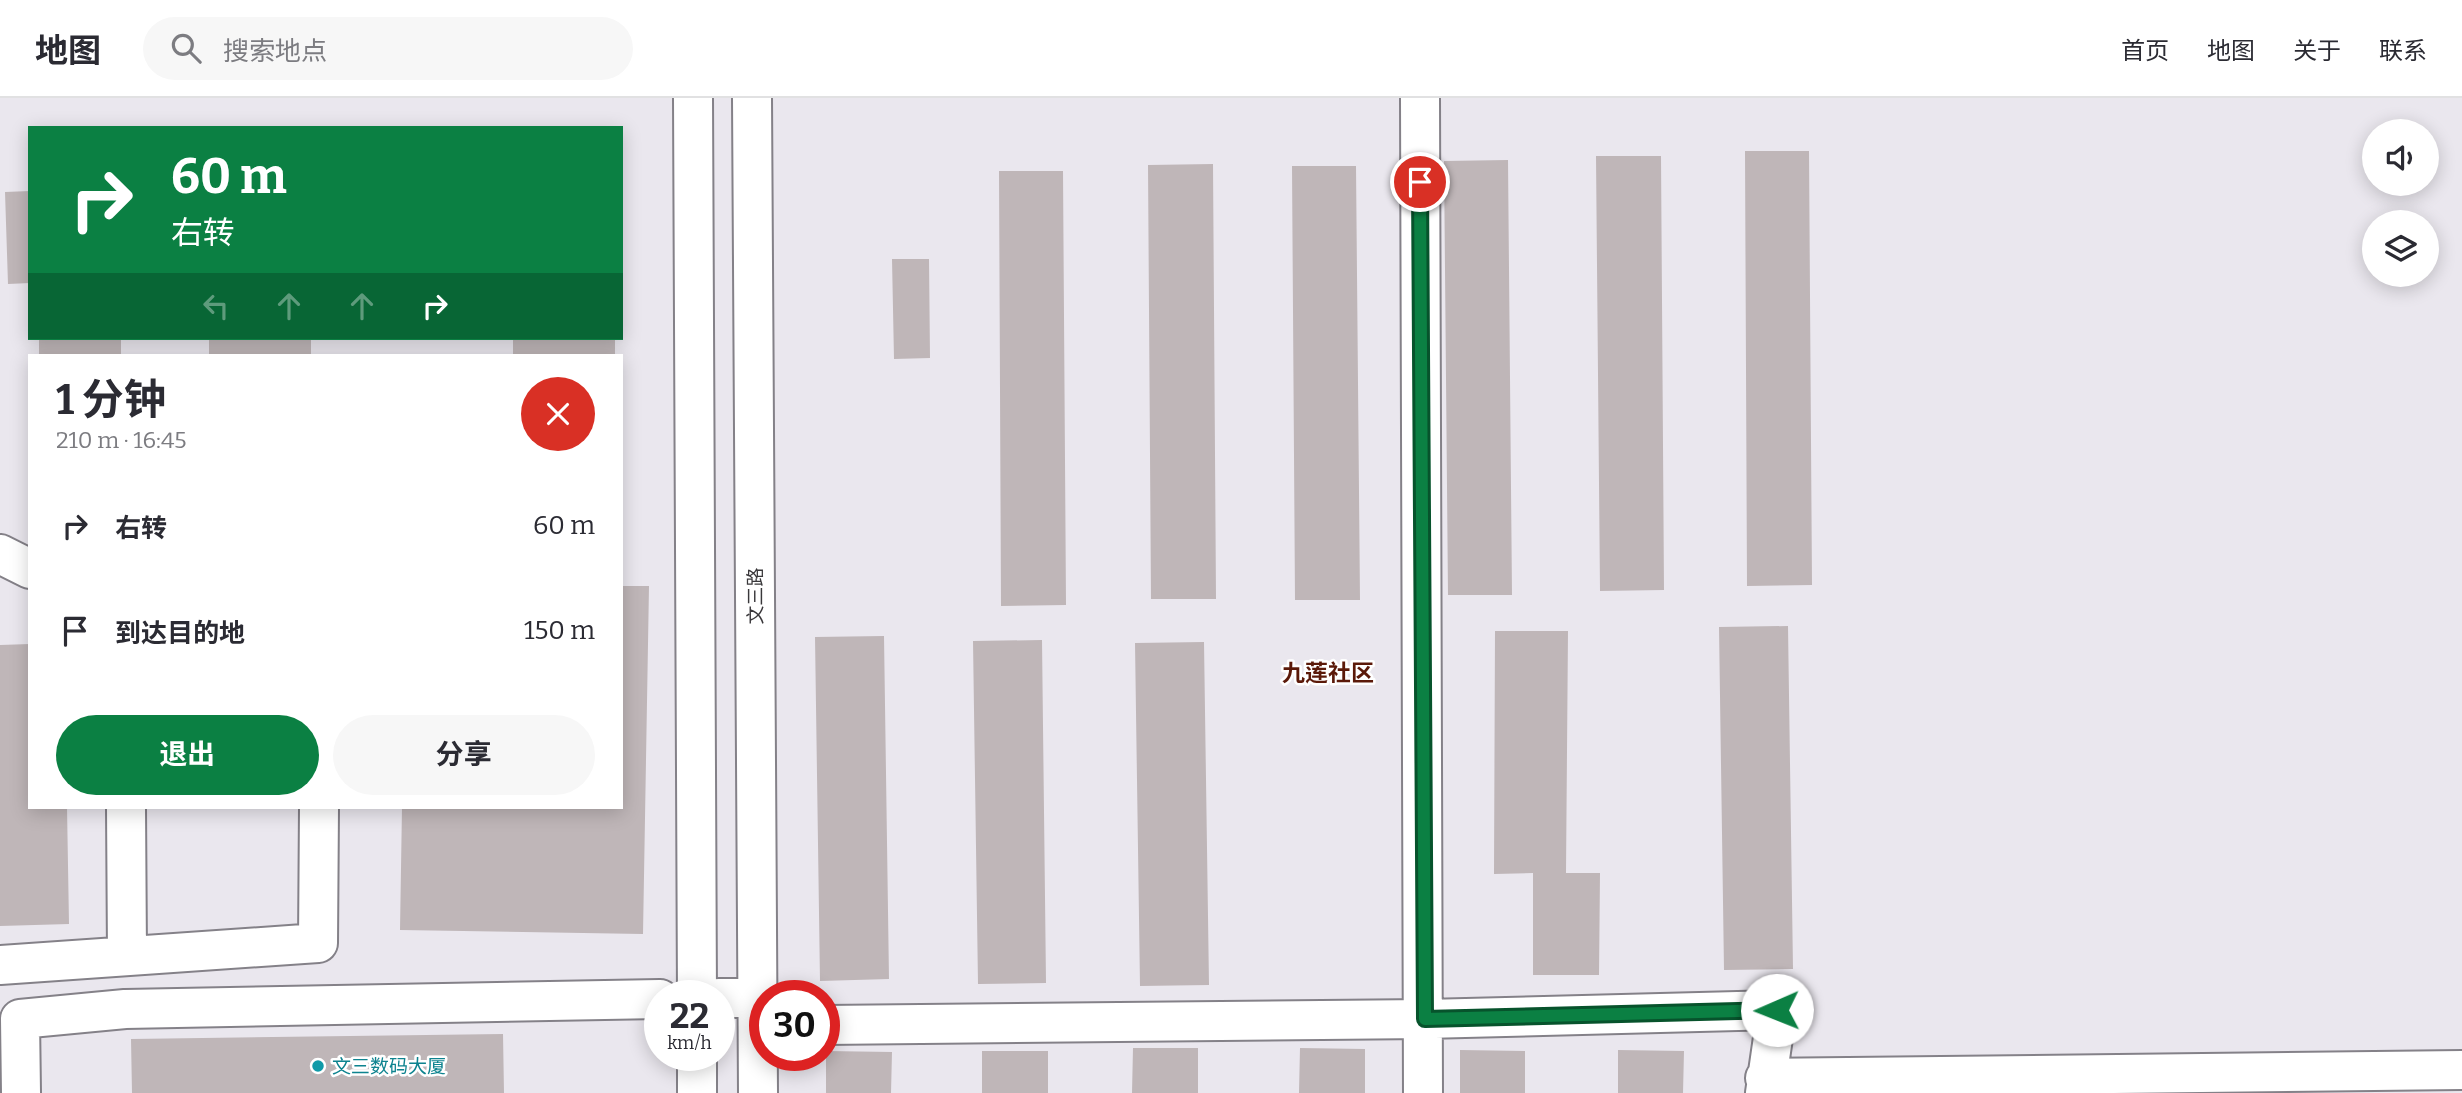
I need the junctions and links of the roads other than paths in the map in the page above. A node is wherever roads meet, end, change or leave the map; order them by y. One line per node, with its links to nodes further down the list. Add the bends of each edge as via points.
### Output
1 (693, 98): 10 (street)
2 (752, 98): 11 (street, 文三路)
3 (1420, 98): 13 (street)
4 (0, 554): 5 (street)
5 (28, 568)
6 (126, 809): 8 (street)
7 (319, 809): 8 (street, via 318,943)
8 (127, 955): 9 (street)
9 (0, 965)
10 (697, 980)
11 (760, 980)
12 (644, 999): 19 (street, via 125,1009 20,1019)
13 (1425, 1019): 14 (street); 18 (street, via 1777,1010); 22 (street)
14 (840, 1025)
15 (2462, 1070): 18 (street)
16 (697, 1071): 20 (street)
17 (759, 1071): 21 (street, 文三路)
18 (1765, 1086)
19 (21, 1093)
20 (697, 1093)
21 (758, 1093)
22 (1423, 1093)

